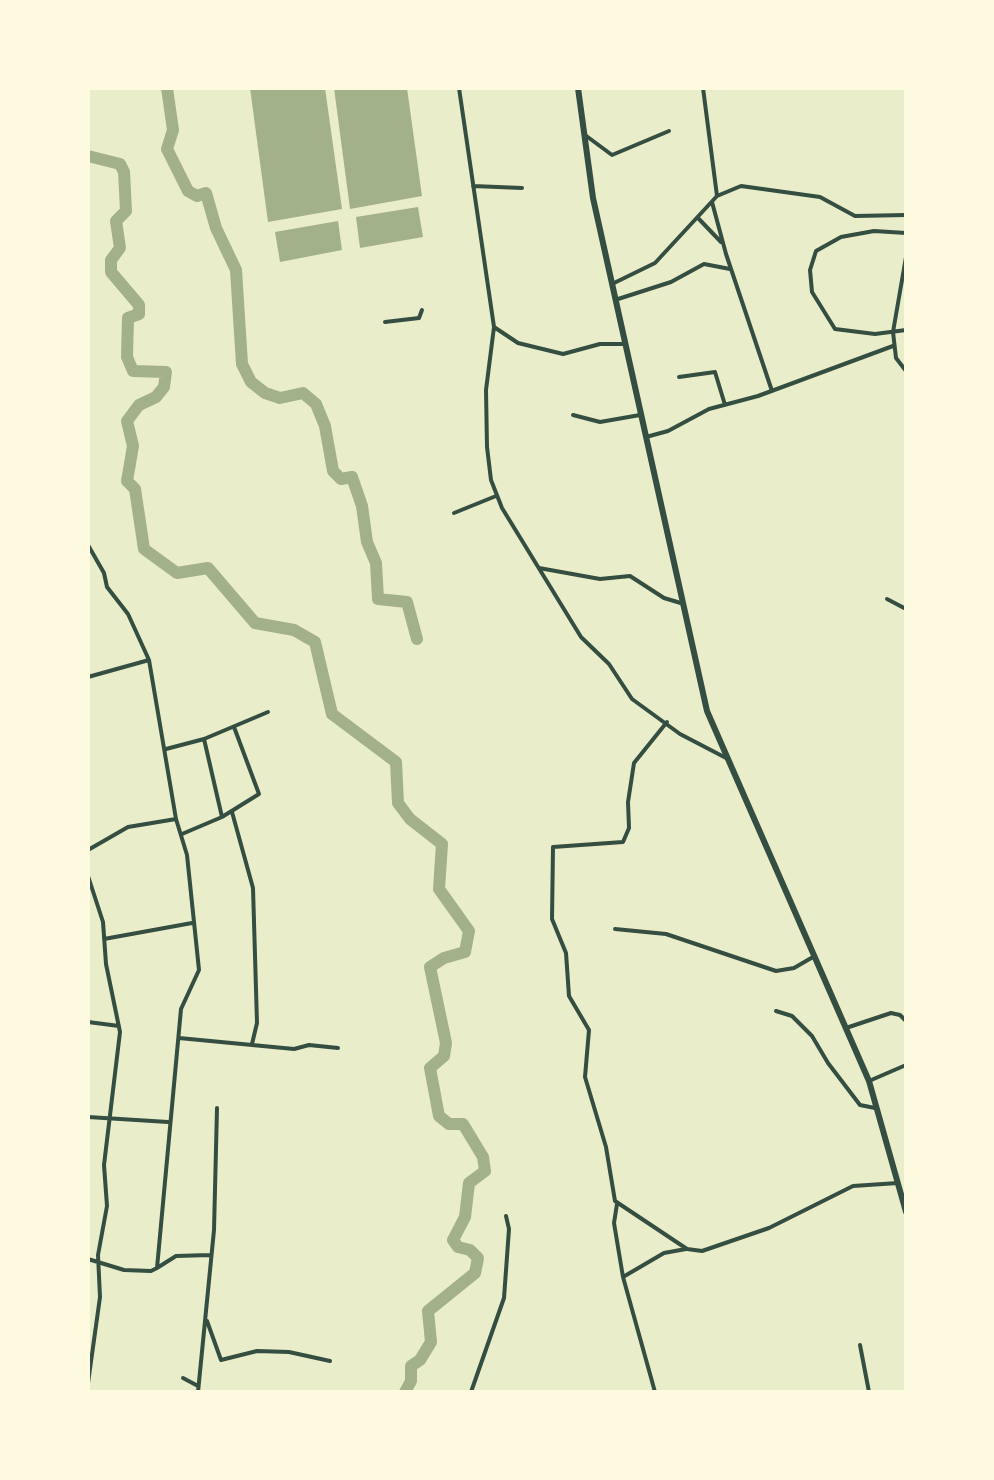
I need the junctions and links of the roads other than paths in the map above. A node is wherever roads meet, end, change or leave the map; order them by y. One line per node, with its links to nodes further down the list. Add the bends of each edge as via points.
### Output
1 (459, 88): 6 (street)
2 (578, 88): 5 (main road)
3 (703, 88): 8 (street)
4 (669, 131): 5 (street, via 612,155)
5 (585, 135): 16 (main road)
6 (473, 186): 7 (street); 22 (street)
7 (522, 188)
8 (717, 196): 9 (street); 10 (street, via 748,186 820,197 855,216)
9 (712, 202): 11 (street); 13 (street)
10 (906, 215)
11 (698, 218): 13 (street); 16 (street, via 655,263)
12 (906, 233): 24 (street, via 841,237 816,251 810,270 812,292 835,329)
13 (723, 244): 15 (street)
14 (906, 257): 24 (street)
15 (730, 269): 17 (street, via 704,264 671,282); 29 (street)
16 (612, 284): 17 (main road)
17 (615, 300): 25 (main road)
18 (422, 310): 20 (street, via 419,318)
19 (402, 314): 20 (street)
20 (402, 320): 21 (street)
21 (385, 322)
22 (494, 327): 25 (street, via 518,343 563,354); 34 (street, via 486,390 487,447)
23 (906, 330): 24 (street)
24 (893, 332): 26 (street)
25 (624, 344): 32 (main road)
26 (893, 346): 27 (street); 29 (street)
27 (906, 371)
28 (679, 377): 30 (street, via 715,372)
29 (772, 391): 30 (street)
30 (725, 405): 33 (street)
31 (573, 415): 32 (street, via 600,422)
32 (640, 415): 33 (main road)
33 (646, 437): 39 (main road)
34 (496, 496): 35 (street); 37 (street)
35 (454, 513)
36 (88, 545): 41 (street)
37 (539, 568): 39 (street, via 600,579 630,576 664,598); 44 (street, via 581,637 609,664 632,699)
38 (887, 599): 40 (street)
39 (685, 604): 48 (main road, via 707,711)
40 (906, 609)
41 (149, 660): 42 (street); 47 (street)
42 (88, 677)
43 (268, 712): 45 (street)
44 (667, 722): 48 (street); 75 (street, via 634,763 629,828 623,842 553,847 552,919 566,953 569,996 589,1030 586,1087)
45 (234, 727): 46 (street); 49 (street, via 259,792)
46 (204, 739): 47 (street); 50 (street)
47 (166, 749): 51 (street)
48 (728, 759): 58 (main road)
49 (232, 812): 50 (street); 65 (street, via 253,888 257,1023)
50 (222, 817): 52 (street)
51 (176, 819): 52 (street); 53 (street, via 128,827)
52 (182, 834): 55 (street)
53 (88, 850)
54 (88, 876): 57 (street)
55 (192, 923): 57 (street); 64 (street, via 199,975 182,1004)
56 (615, 929): 58 (street, via 666,934 776,971)
57 (104, 939): 62 (street)
58 (813, 957): 63 (main road)
59 (776, 1011): 70 (street, via 792,1016 812,1036 860,1105)
60 (906, 1021): 63 (street, via 891,1013)
61 (88, 1022): 62 (street)
62 (119, 1026): 71 (street)
63 (844, 1029): 68 (main road)
64 (179, 1038): 65 (street); 73 (street)
65 (252, 1044): 66 (street)
66 (338, 1048)
67 (906, 1065): 68 (street)
68 (869, 1081): 70 (main road)
69 (217, 1108): 79 (street)
70 (878, 1108): 74 (main road)
71 (109, 1116): 72 (street); 73 (street); 81 (street, via 107,1206)
72 (88, 1117)
73 (168, 1122): 82 (street)
74 (898, 1183): 76 (main road); 78 (street, via 853,1186 748,1237 702,1251)
75 (617, 1204): 78 (street); 83 (street, via 614,1223)
76 (906, 1212)
77 (506, 1216): 90 (street, via 504,1298)
78 (687, 1249): 83 (street, via 664,1253)
79 (210, 1255): 82 (street, via 176,1256); 84 (street)
80 (88, 1259): 81 (street)
81 (98, 1264): 82 (street, via 134,1271); 88 (street, via 100,1297)
82 (157, 1268)
83 (623, 1277): 91 (street)
84 (205, 1316): 86 (street, via 221,1360 257,1351); 89 (street)
85 (860, 1345): 92 (street)
86 (330, 1361)
87 (183, 1378): 89 (street)
88 (88, 1383)
89 (199, 1389)
90 (471, 1392)
91 (655, 1392)
92 (869, 1392)

